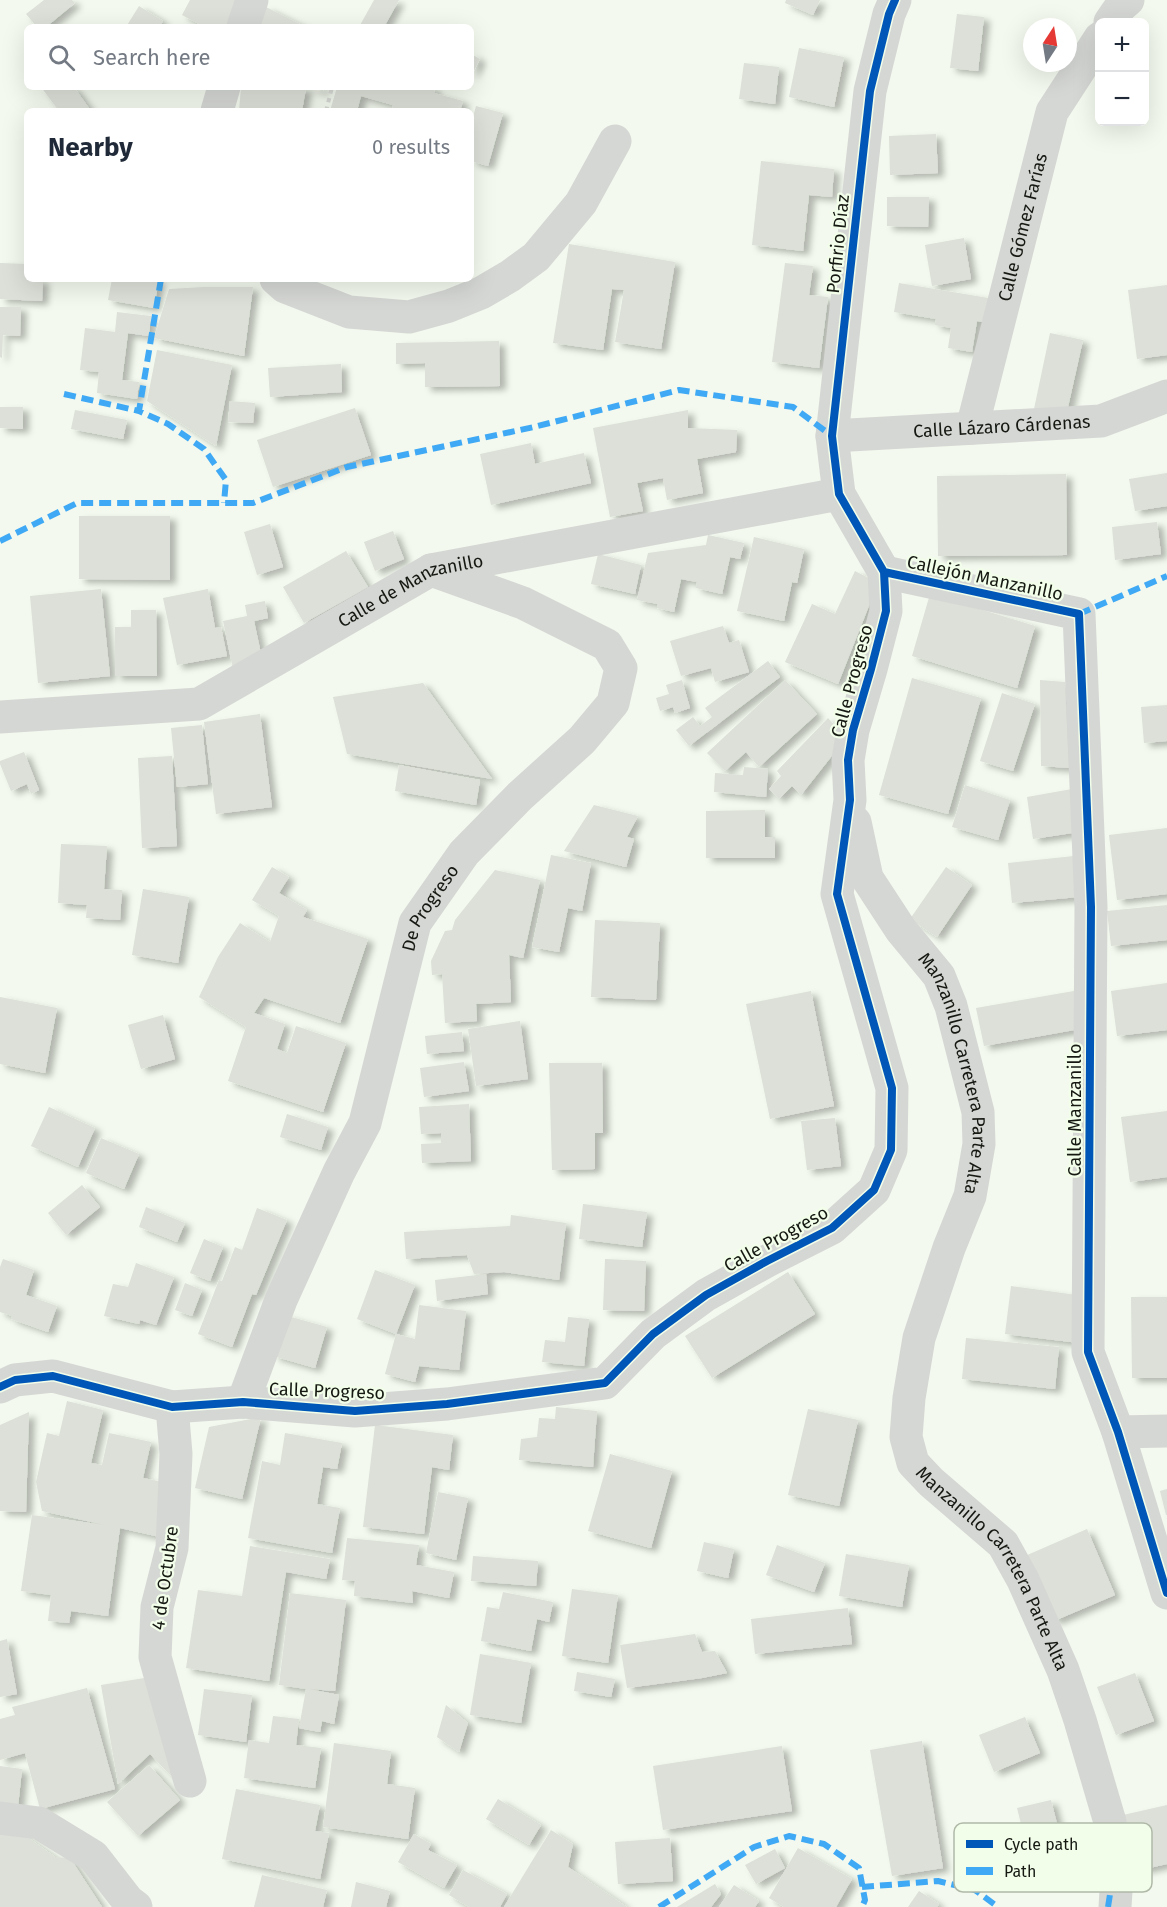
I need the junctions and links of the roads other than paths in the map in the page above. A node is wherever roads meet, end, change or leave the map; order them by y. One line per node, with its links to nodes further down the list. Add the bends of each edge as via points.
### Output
1 (252, 0): 5 (street)
2 (896, 0): 13 (street, Porfirio Díaz, via 870,92)
3 (1128, 0): 4 (street)
4 (1113, 18)
5 (244, 24)
6 (1095, 46): 12 (street, Calle Gómez Farías, via 1052,112)
7 (223, 90): 8 (street)
8 (218, 108)
9 (615, 141): 10 (street, via 581,202 536,257 481,293 409,317 349,312)
10 (279, 282)
11 (1167, 396): 12 (street, Calle Lázaro Cárdenas, via 1101,420)
12 (972, 428): 13 (street, Calle Lázaro Cárdenas)
13 (832, 436): 14 (street, Porfirio Díaz)
14 (839, 494): 15 (street, Calle de Manzanillo); 16 (street, Calle Progreso)
15 (431, 570): 18 (street, Calle de Manzanillo, via 199,704); 21 (street, De Progreso, via 523,603 607,645 621,668 613,703 582,740 464,853 415,923 366,1123 339,1172 281,1300)
16 (884, 572): 17 (street, Callejón Manzanillo); 19 (street, Calle Progreso, via 886,611 848,760)
17 (1079, 614): 24 (street, Calle Manzanillo, via 1091,907 1088,1352)
18 (0, 717)
19 (850, 800): 21 (street, Calle Progreso, via 837,894 892,1088 891,1150 874,1190 832,1228 706,1295 653,1334 605,1383 355,1411); 28 (street, Manzanillo Carretera Parte Alta, via 867,878 901,930 939,976 951,1006 978,1112 979,1144 970,1196 919,1338 906,1437 913,1463 1003,1544 1023,1580 1063,1670)
20 (0, 1387): 22 (street, Calle Progreso, via 15,1380 53,1376)
21 (243, 1402): 22 (street, Calle Progreso)
22 (172, 1407): 26 (street, 4 de Octubre, via 176,1454 172,1548 157,1607 155,1657)
23 (1167, 1431): 24 (street)
24 (1118, 1432): 25 (street, Calle Manzanillo)
25 (1167, 1593)
26 (190, 1781)
27 (0, 1818): 30 (street, via 39,1823 93,1856)
28 (1110, 1823)
29 (1116, 1892): 31 (street, Manzanillo Carretera Parte Alta)
30 (136, 1907)
31 (1115, 1907)

